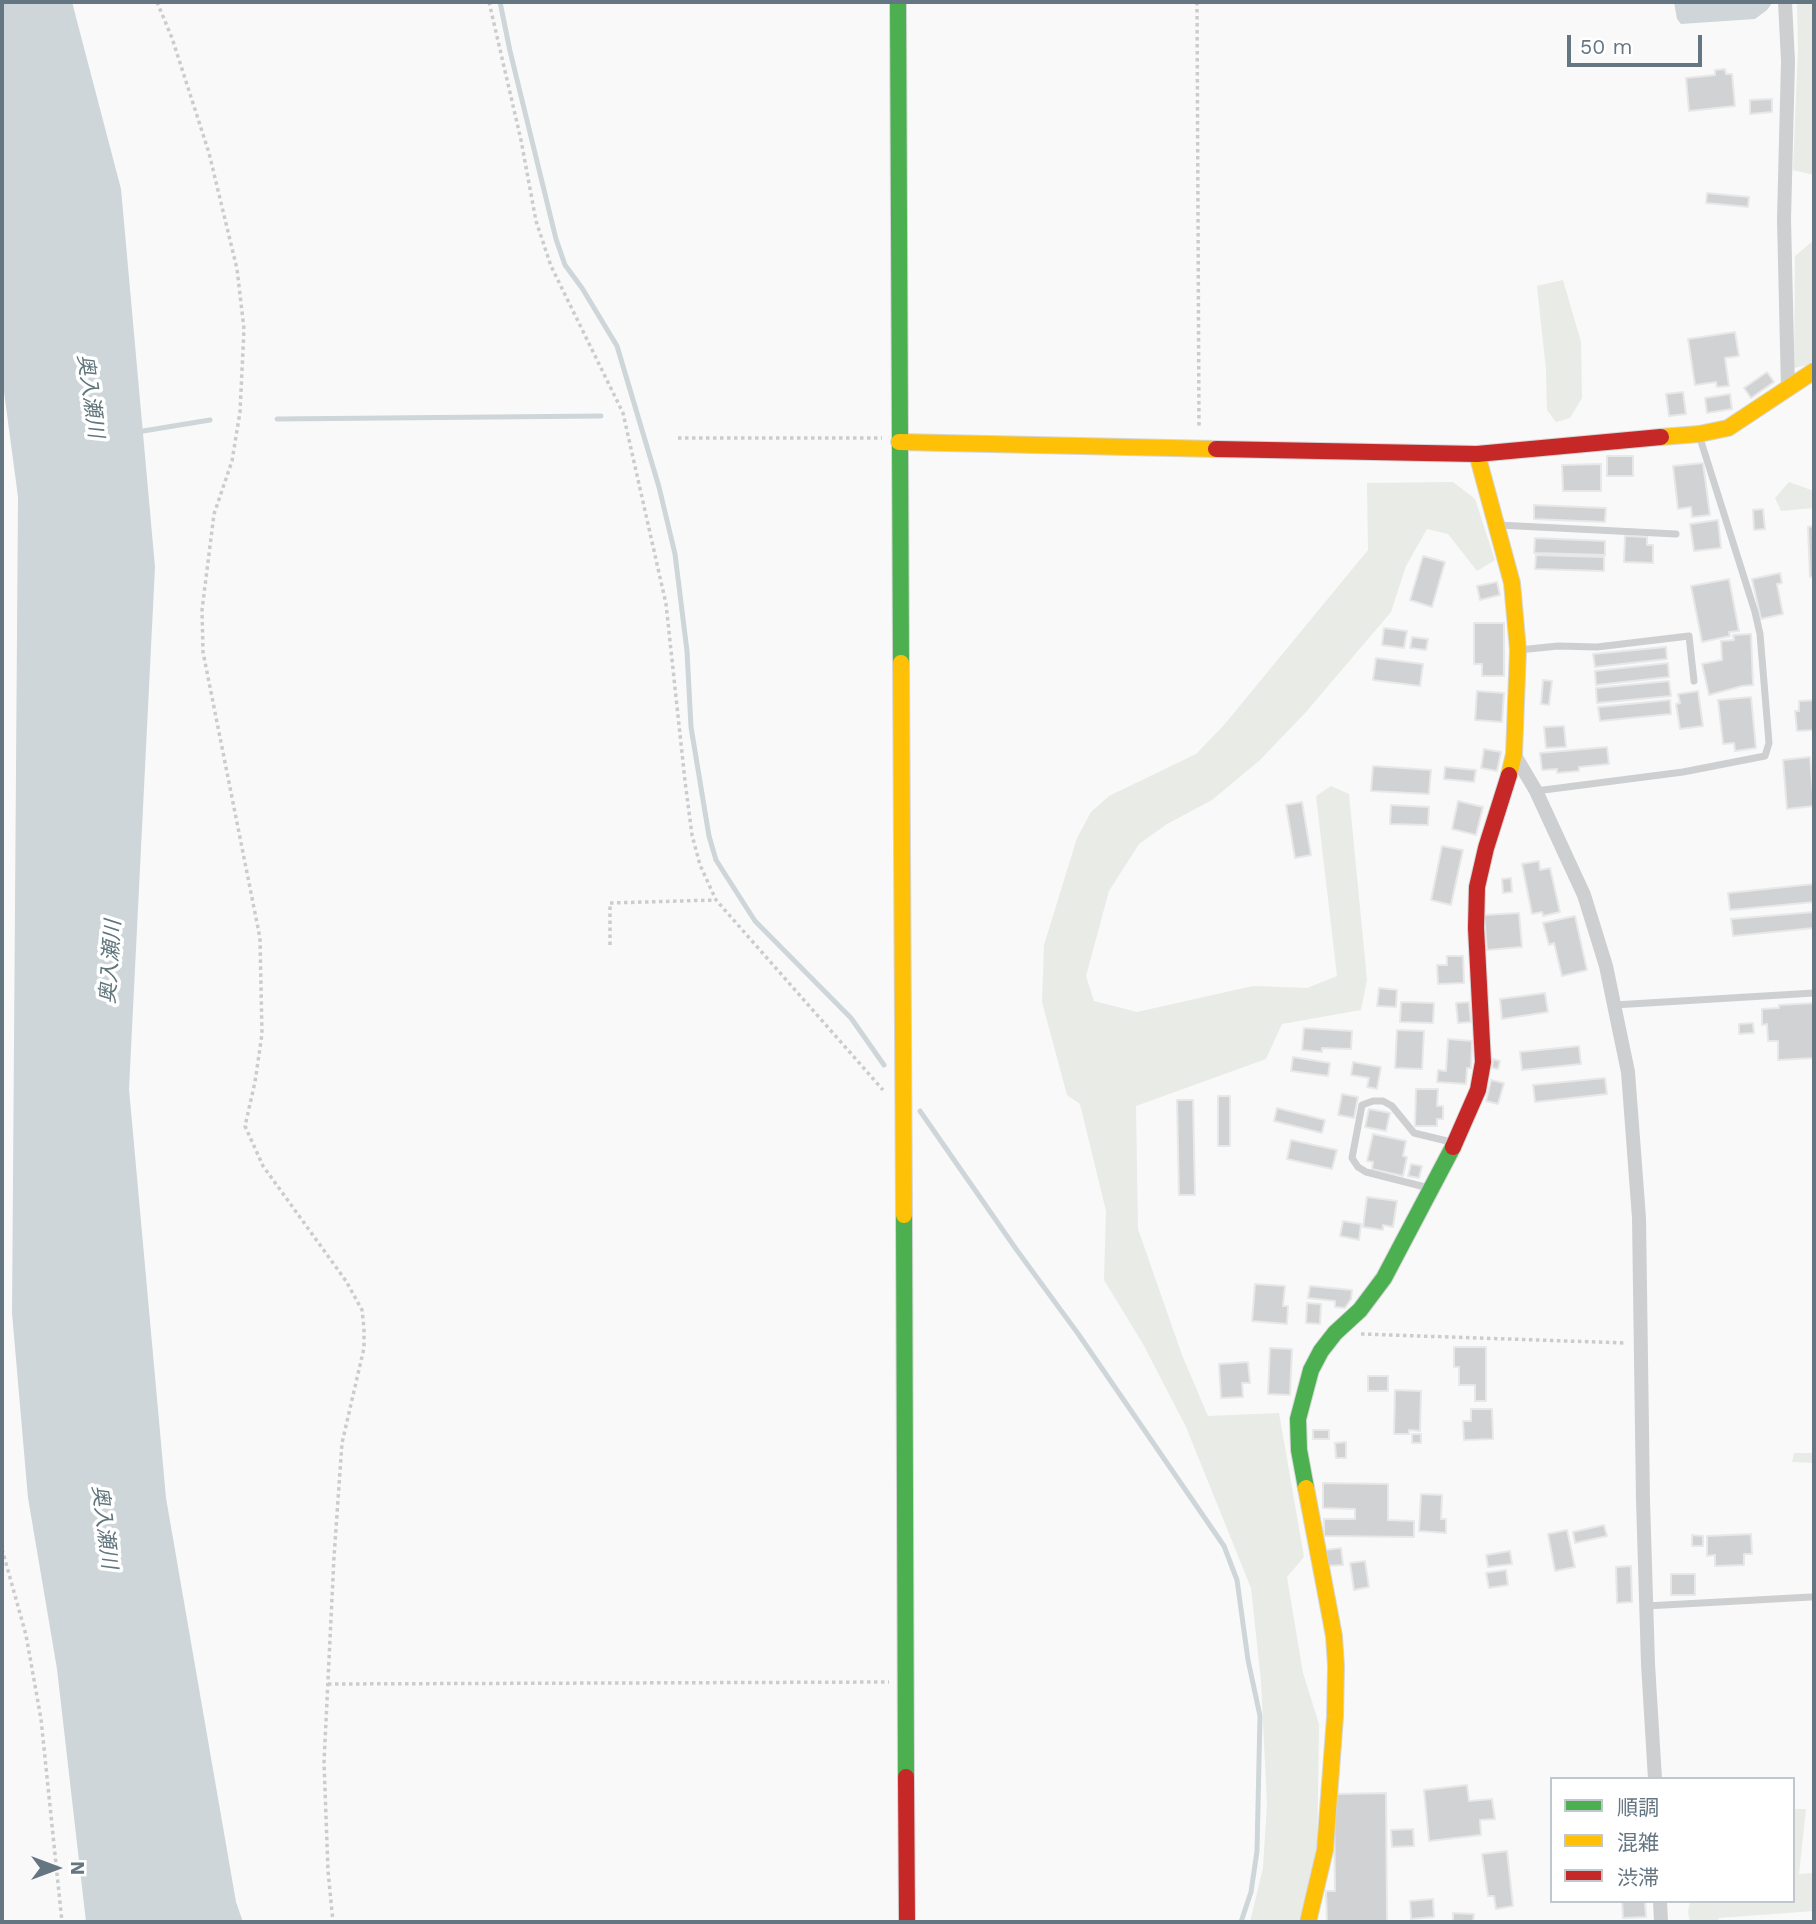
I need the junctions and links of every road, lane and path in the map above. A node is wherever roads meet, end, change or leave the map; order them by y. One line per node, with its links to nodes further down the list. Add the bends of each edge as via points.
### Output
1 (158, 2): 32 (path, via 209,153 237,269 244,329 240,412 232,461 214,514 202,610 203,652 260,938 261,1034 245,1126 263,1166 346,1280 362,1310 364,1328 364,1348 342,1443)
2 (489, 2): 19 (path, via 551,266 623,412 666,604 692,835)
3 (898, 2): 10 (street)
4 (1197, 2): 11 (path)
5 (1785, 2): 7 (street)
6 (1814, 371): 7 (street)
7 (1788, 390): 8 (street, via 1728,428)
8 (1699, 434): 12 (street); 18 (lane, via 1760,634 1769,743 1765,756)
9 (678, 438): 10 (path)
10 (899, 440): 11 (street); 23 (street)
11 (1199, 448): 12 (street)
12 (1478, 454): 13 (street)
13 (1497, 524): 14 (lane); 15 (street, via 1512,583)
14 (1676, 534)
15 (1518, 650): 16 (lane, via 1689,636); 17 (street)
16 (1694, 681)
17 (1514, 754): 18 (street); 24 (street, via 1478,887 1483,1062 1478,1090)
18 (1536, 791): 22 (street, via 1584,895)
19 (716, 900): 20 (path, via 610,903); 23 (path)
20 (610, 946)
21 (1814, 993): 22 (lane)
22 (1614, 1005): 27 (street, via 1634,1125)
23 (903, 1112): 31 (street)
24 (1455, 1143): 25 (street); 25 (lane, via 1414,1133 1383,1101 1362,1105 1352,1158 1358,1167)
25 (1432, 1189): 26 (street, via 1384,1278)
26 (1335, 1333): 27 (path); 38 (street, via 1311,1370 1298,1419 1299,1450 1336,1666 1325,1850)
27 (1641, 1342): 30 (street)
28 (2, 1549): 35 (path, via 26,1635 41,1719)
29 (1811, 1597): 30 (lane)
30 (1646, 1606): 33 (street)
31 (906, 1682): 32 (path); 37 (street)
32 (328, 1684): 36 (path, via 324,1762)
33 (1655, 1777)
34 (1660, 1903): 39 (street)
35 (62, 1922)
36 (333, 1922)
37 (907, 1922)
38 (1308, 1922)
39 (1661, 1922)

